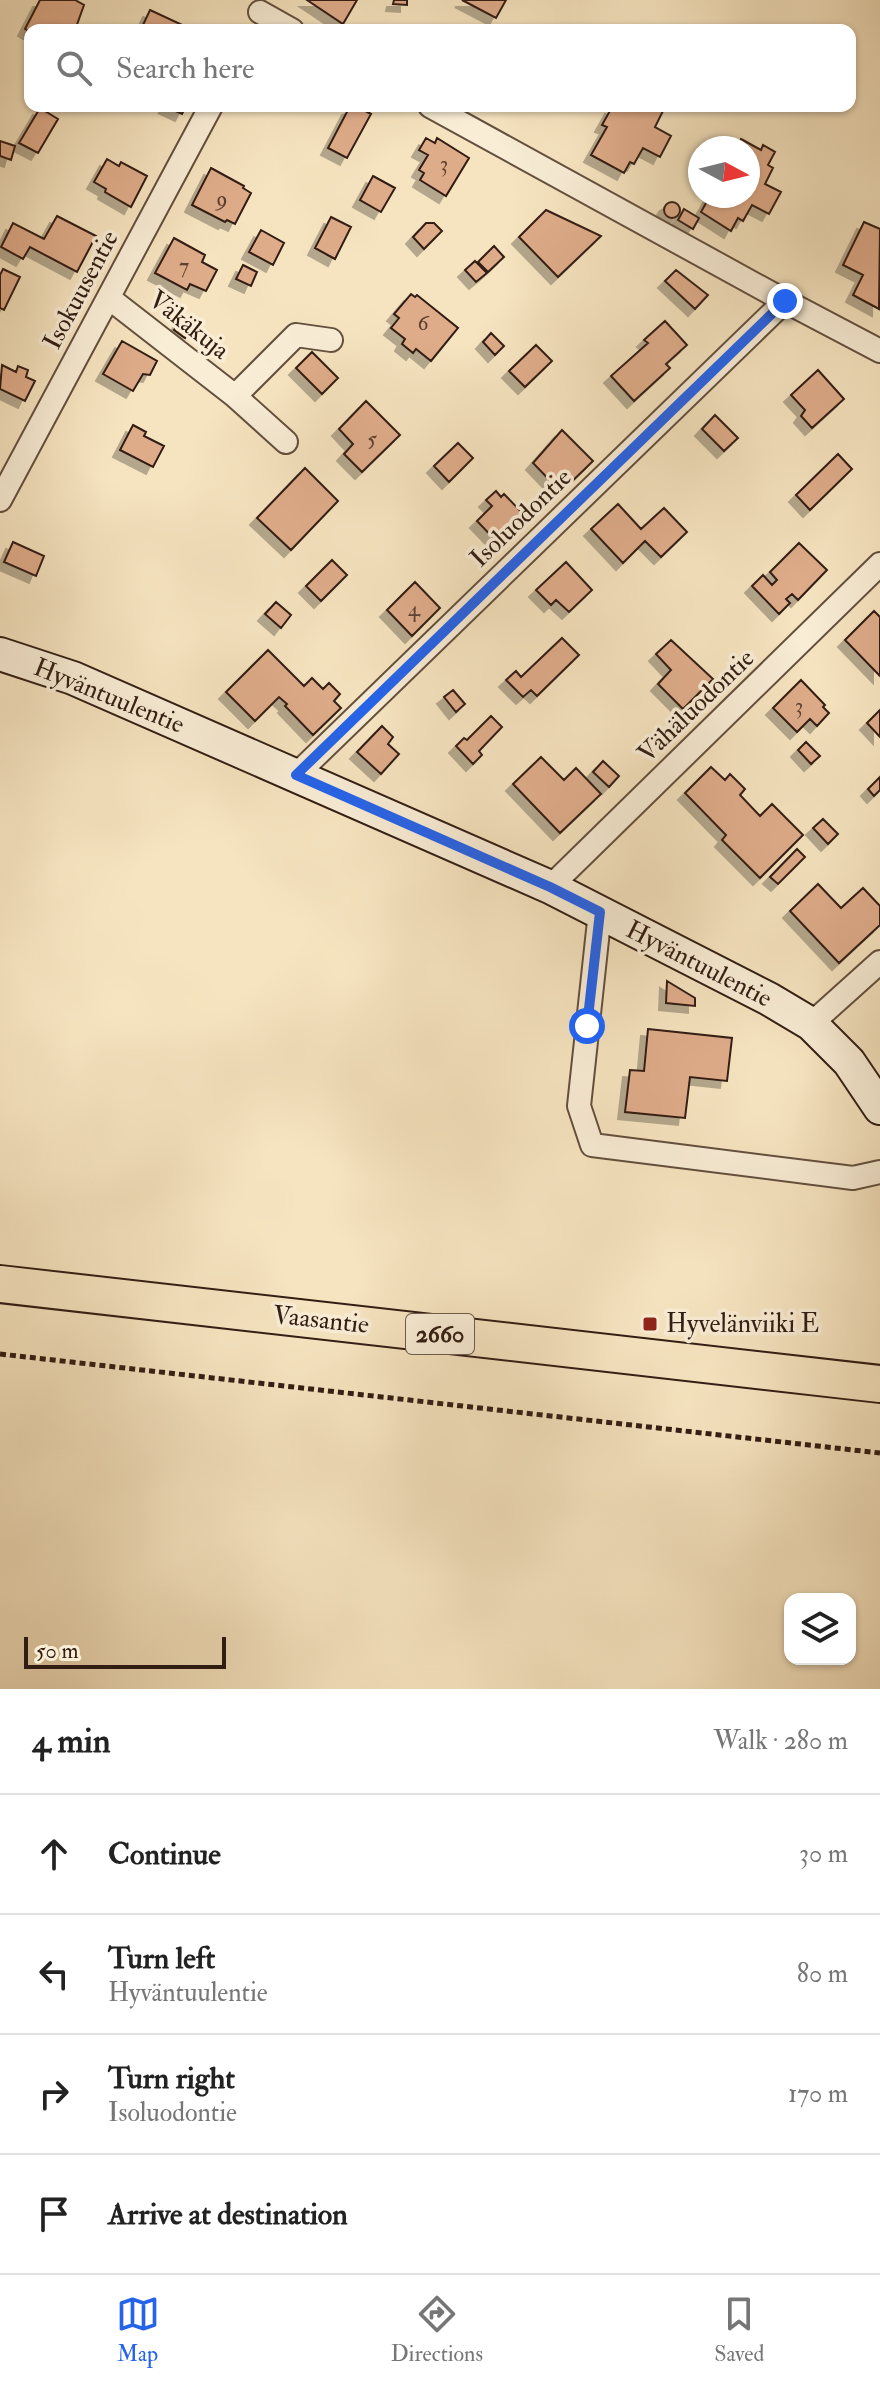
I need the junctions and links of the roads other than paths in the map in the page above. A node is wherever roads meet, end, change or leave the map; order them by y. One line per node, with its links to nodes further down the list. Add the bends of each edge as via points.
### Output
1 (258, 14): 2 (street)
2 (279, 24)
3 (208, 112): 5 (street, Isokuusentie)
4 (441, 112): 6 (street)
5 (109, 298): 9 (street, Väkäkuja); 11 (street, Isokuusentie)
6 (785, 301): 8 (street); 14 (street, Isoluodontie)
7 (331, 340): 9 (street, Väkäkuja, via 296,335)
8 (880, 351)
9 (235, 396): 10 (street, Väkäkuja)
10 (286, 442)
11 (0, 500)
12 (880, 564): 15 (street, Vähäluodontie)
13 (0, 654): 14 (street, Hyväntuulentie, via 73,678)
14 (296, 775): 15 (street, Hyväntuulentie)
15 (550, 887): 16 (street, Hyväntuulentie)
16 (600, 912): 18 (street, Hyväntuulentie); 20 (street, via 579,1106 592,1145 853,1178)
17 (880, 962): 18 (street)
18 (811, 1024): 19 (street, Hyväntuulentie, via 849,1062)
19 (880, 1108)
20 (880, 1172)
21 (0, 1284): 22 (main road, Vaasantie / 2660)
22 (880, 1384)

